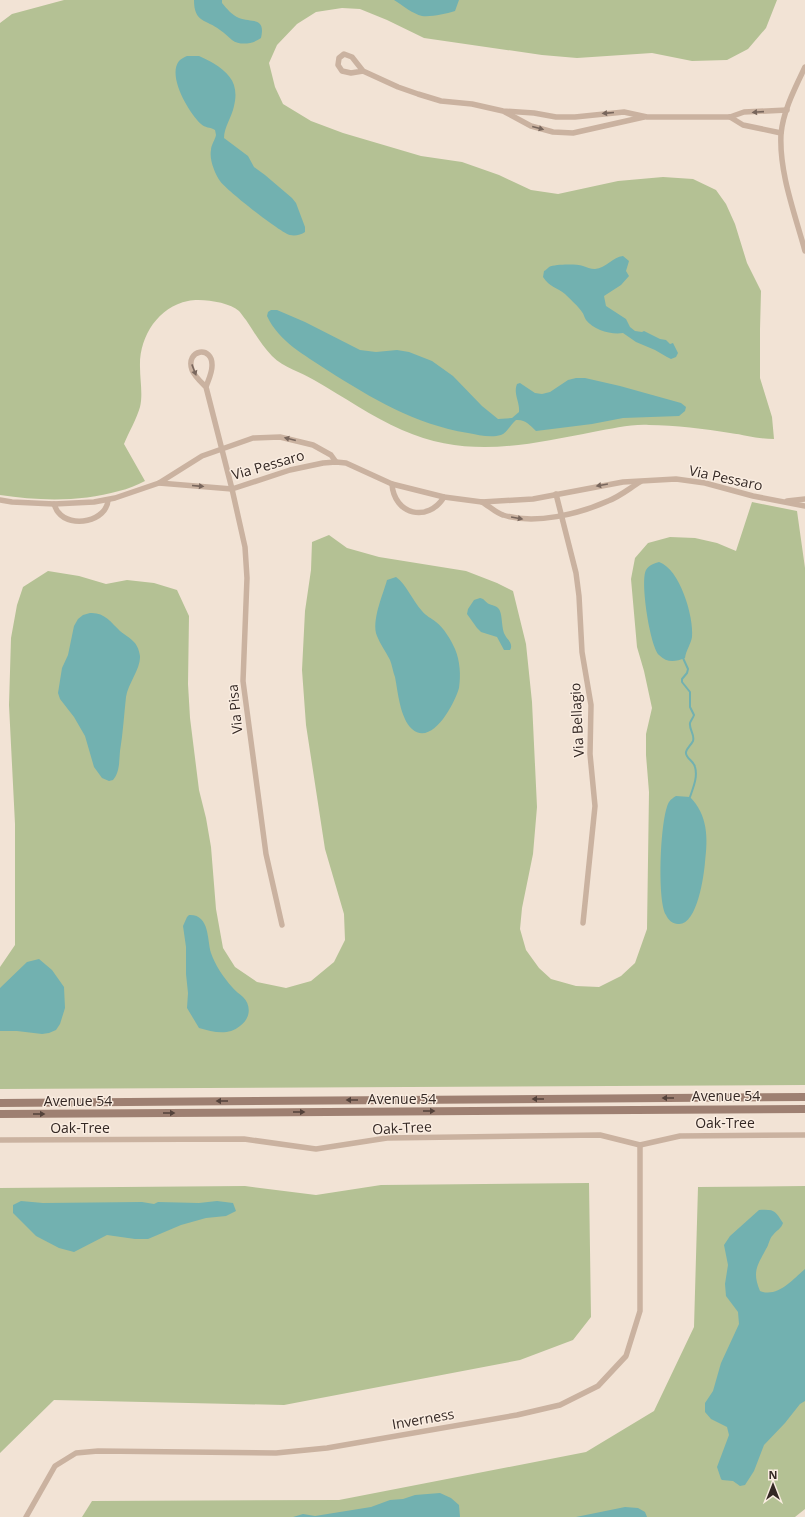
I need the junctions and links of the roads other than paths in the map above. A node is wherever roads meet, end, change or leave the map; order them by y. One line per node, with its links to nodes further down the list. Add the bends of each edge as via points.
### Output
1 (805, 67): 4 (street)
2 (363, 71): 3 (street, via 398,87 441,101)
3 (503, 110): 5 (street, one-way to 3, via 624,112 575,117); 5 (street, one-way to 5, via 531,126 553,132 572,133)
4 (787, 110): 6 (street, one-way to 6, via 744,112); 7 (street)
5 (646, 116): 6 (street)
6 (730, 117): 7 (street, via 743,125)
7 (781, 133): 8 (street, via 783,170)
8 (805, 251)
9 (206, 387): 9 (street, one-way to 9, via 212,366 211,360 202,351 194,355 191,366); 10 (street, Via Pisa)
10 (221, 448): 11 (street, Via Pessaro, one-way to 10, via 332,455 313,445 280,437 253,438); 13 (street, Via Pessaro, via 202,456); 15 (street, Via Pisa)
11 (336, 462): 14 (street, Via Pessaro, via 346,463); 15 (street, Via Pessaro, via 290,470)
12 (640, 481): 16 (street, Via Pessaro, one-way to 16); 22 (street, Via Pessaro, via 676,479 705,483); 25 (street, Via Pessaro, via 610,501)
13 (159, 483): 15 (street, Via Pessaro, one-way to 15); 20 (street, Via Pessaro)
14 (392, 484): 17 (street, Via Pessaro); 17 (street, via 395,498 408,510 424,512 433,509)
15 (232, 489): 27 (street, Via Pisa, via 245,547 247,578 243,681 266,854)
16 (556, 494): 21 (street, Via Pessaro); 25 (street, Via Bellagio)
17 (444, 497): 21 (street, Via Pessaro)
18 (805, 498): 22 (street, Via Pessaro)
19 (0, 500): 23 (street, Via Pessaro)
20 (108, 500): 23 (street, Via Pessaro); 23 (street, via 101,514 80,521 64,517 58,513)
21 (482, 502): 25 (street, Via Pessaro, one-way to 25, via 502,515 520,519)
22 (782, 502): 24 (street, Via Pessaro)
23 (54, 504)
24 (805, 506)
25 (561, 515): 26 (street, Via Bellagio, via 580,596 582,652 591,705 590,754 595,806)
26 (583, 923)
27 (282, 925)
28 (805, 1098): 29 (street, Avenue 54, one-way to 29)
29 (0, 1103)
30 (805, 1109): 31 (street, Avenue 54, one-way to 30)
31 (0, 1114)
32 (805, 1135): 34 (street, Oak-Tree, via 680,1136)
33 (0, 1140): 34 (street, Oak-Tree, via 244,1139 316,1150 387,1138 600,1135)
34 (640, 1145): 35 (street, Inverness, via 640,1311 626,1356 598,1386 560,1405 517,1415 327,1448 276,1453 98,1450 76,1453 55,1466)
35 (26, 1517)

